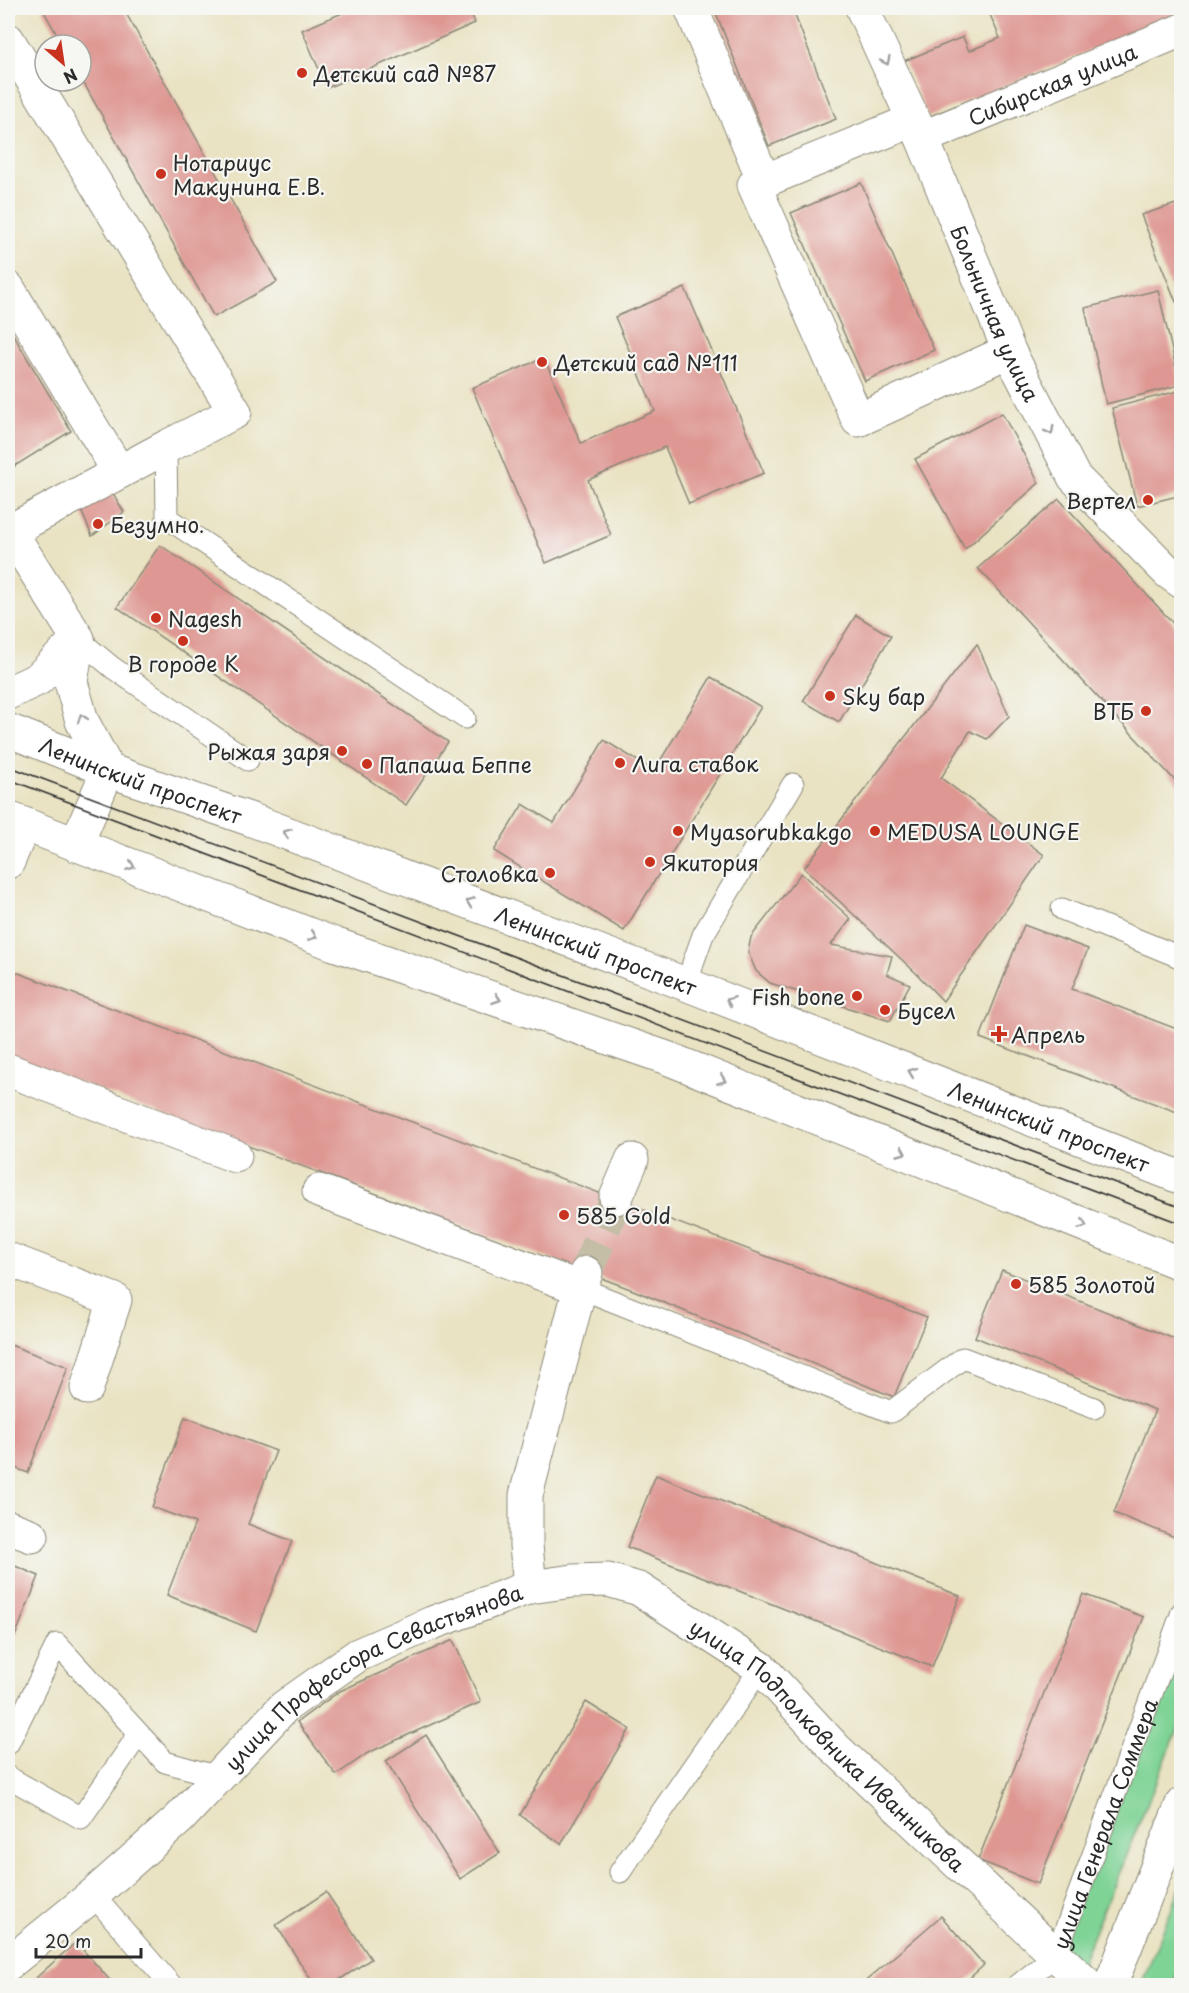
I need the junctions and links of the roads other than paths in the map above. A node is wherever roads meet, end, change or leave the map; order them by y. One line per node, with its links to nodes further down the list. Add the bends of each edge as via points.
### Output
1 (691, 8): 6 (street)
2 (862, 8): 5 (street, Больничная улица, one-way to 5)
3 (1182, 30): 5 (street, Сибирская улица)
4 (8, 40): 9 (street, via 235,412)
5 (918, 129): 6 (street, Сибирская улица); 8 (street, Больничная улица)
6 (764, 181): 8 (street, via 754,185 858,420)
7 (8, 288): 10 (street)
8 (1008, 351): 12 (street, Больничная улица, one-way to 12, via 1074,477)
9 (166, 447): 10 (street); 15 (lane, via 167,518)
10 (119, 472): 11 (street)
11 (9, 529): 13 (street)
12 (1182, 582)
13 (78, 639): 14 (street, via 38,679); 17 (lane, via 113,668); 18 (street, one-way to 13, via 82,721 71,682)
14 (8, 693)
15 (465, 718)
16 (8, 730): 18 (street, Ленинский проспект)
17 (248, 760)
18 (108, 770): 21 (street); 25 (street, Ленинский проспект, one-way to 18, via 252,820)
19 (793, 784): 25 (lane, via 704,935)
20 (16, 821): 21 (street); 22 (street)
21 (76, 845): 33 (street, one-way to 33, via 334,944 667,1058)
22 (8, 862)
23 (1062, 909): 24 (lane)
24 (1182, 958)
25 (688, 985): 29 (street, Ленинский проспект, one-way to 25)
26 (8, 1071): 27 (street)
27 (235, 1156)
28 (632, 1160): 31 (street)
29 (1182, 1178)
30 (319, 1191): 34 (street)
31 (616, 1198)
32 (8, 1259): 35 (street, via 115,1300)
33 (1182, 1264)
34 (583, 1281): 36 (lane, via 891,1412 963,1358); 37 (street, улица Профессора Севастьянова, via 526,1495)
35 (87, 1388)
36 (1094, 1408)
37 (530, 1587): 39 (street, улица Подполковника Иванникова, via 608,1580 639,1589); 43 (street, улица Профессора Севастьянова, via 357,1655 284,1707)
38 (1182, 1612): 47 (lane, улица Генерала Соммера)
39 (761, 1668): 45 (lane); 47 (street, улица Подполковника Иванникова, via 834,1747)
40 (139, 1734): 41 (lane, via 57,1644); 42 (lane, via 81,1818); 43 (lane, via 165,1762)
41 (8, 1744)
42 (8, 1777)
43 (219, 1777): 46 (street, улица Профессора Севастьянова, via 179,1819)
44 (1182, 1804): 52 (street)
45 (620, 1872)
46 (93, 1895): 48 (street, улица Профессора Севастьянова); 49 (lane)
47 (1056, 1955): 50 (lane, улица Генерала Соммера); 51 (street, улица Подполковника Иванникова)
48 (8, 1964)
49 (172, 1986)
50 (1017, 1986)
51 (1089, 1986)
52 (1110, 1986)

